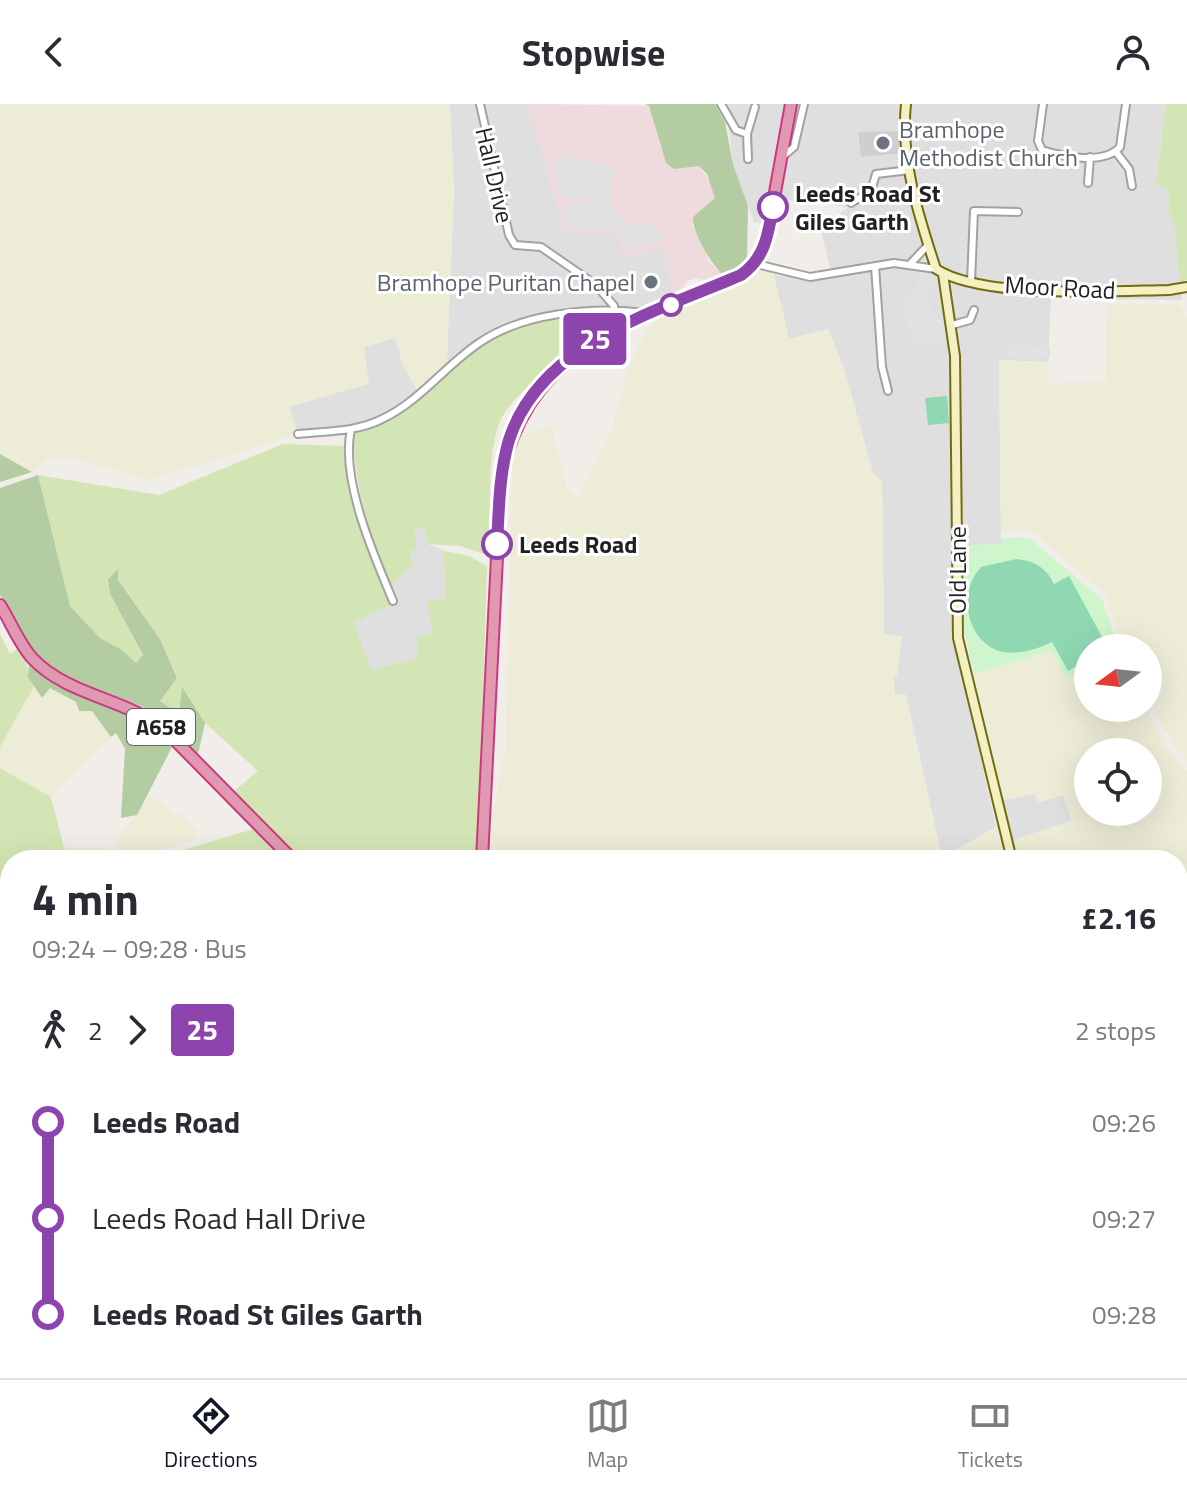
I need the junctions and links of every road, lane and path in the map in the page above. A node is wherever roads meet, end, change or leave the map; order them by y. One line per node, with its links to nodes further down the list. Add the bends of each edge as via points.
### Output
1 (480, 104): 27 (street, Hall Drive, via 515,245 541,247 568,264 608,297)
2 (721, 104): 9 (street, via 736,130)
3 (791, 104): 12 (highway)
4 (804, 104): 12 (street, via 794,147)
5 (906, 104): 14 (street, Old Lane)
6 (1043, 104): 11 (street, via 1038,141 1042,150)
7 (1126, 104): 10 (street)
8 (755, 107): 9 (street)
9 (747, 134): 13 (street)
10 (1116, 152): 11 (street); 16 (street, via 1129,169)
11 (1090, 157): 15 (street)
12 (781, 158): 21 (highway, via 766,242)
13 (748, 159)
14 (911, 170): 17 (street, via 876,174 871,191); 19 (street, Old Lane)
15 (1088, 183)
16 (1132, 186)
17 (851, 203)
18 (1018, 212): 24 (street, via 974,211)
19 (928, 245): 20 (street); 23 (street, Old Lane)
20 (911, 263): 22 (street); 23 (street)
21 (756, 264): 22 (street, via 810,277); 28 (highway)
22 (875, 266): 31 (street)
23 (940, 271): 24 (street, Moor Road); 29 (street, Old Lane)
24 (971, 282): 25 (street, Moor Road, via 1098,291)
25 (1187, 287)
26 (974, 310): 29 (street, via 970,320)
27 (616, 312): 28 (street); 30 (street); 32 (street, via 572,313 501,332 480,342 399,411)
28 (648, 315): 30 (highway)
29 (952, 325): 38 (street, Old Lane, via 955,613)
30 (618, 328): 37 (highway, via 589,342 536,393 506,454 487,703)
31 (888, 391)
32 (351, 429): 33 (street); 34 (street, via 359,515)
33 (298, 434)
34 (393, 601)
35 (0, 605): 36 (highway, A658, via 33,659 162,727)
36 (283, 850)
37 (482, 850)
38 (1009, 850)

